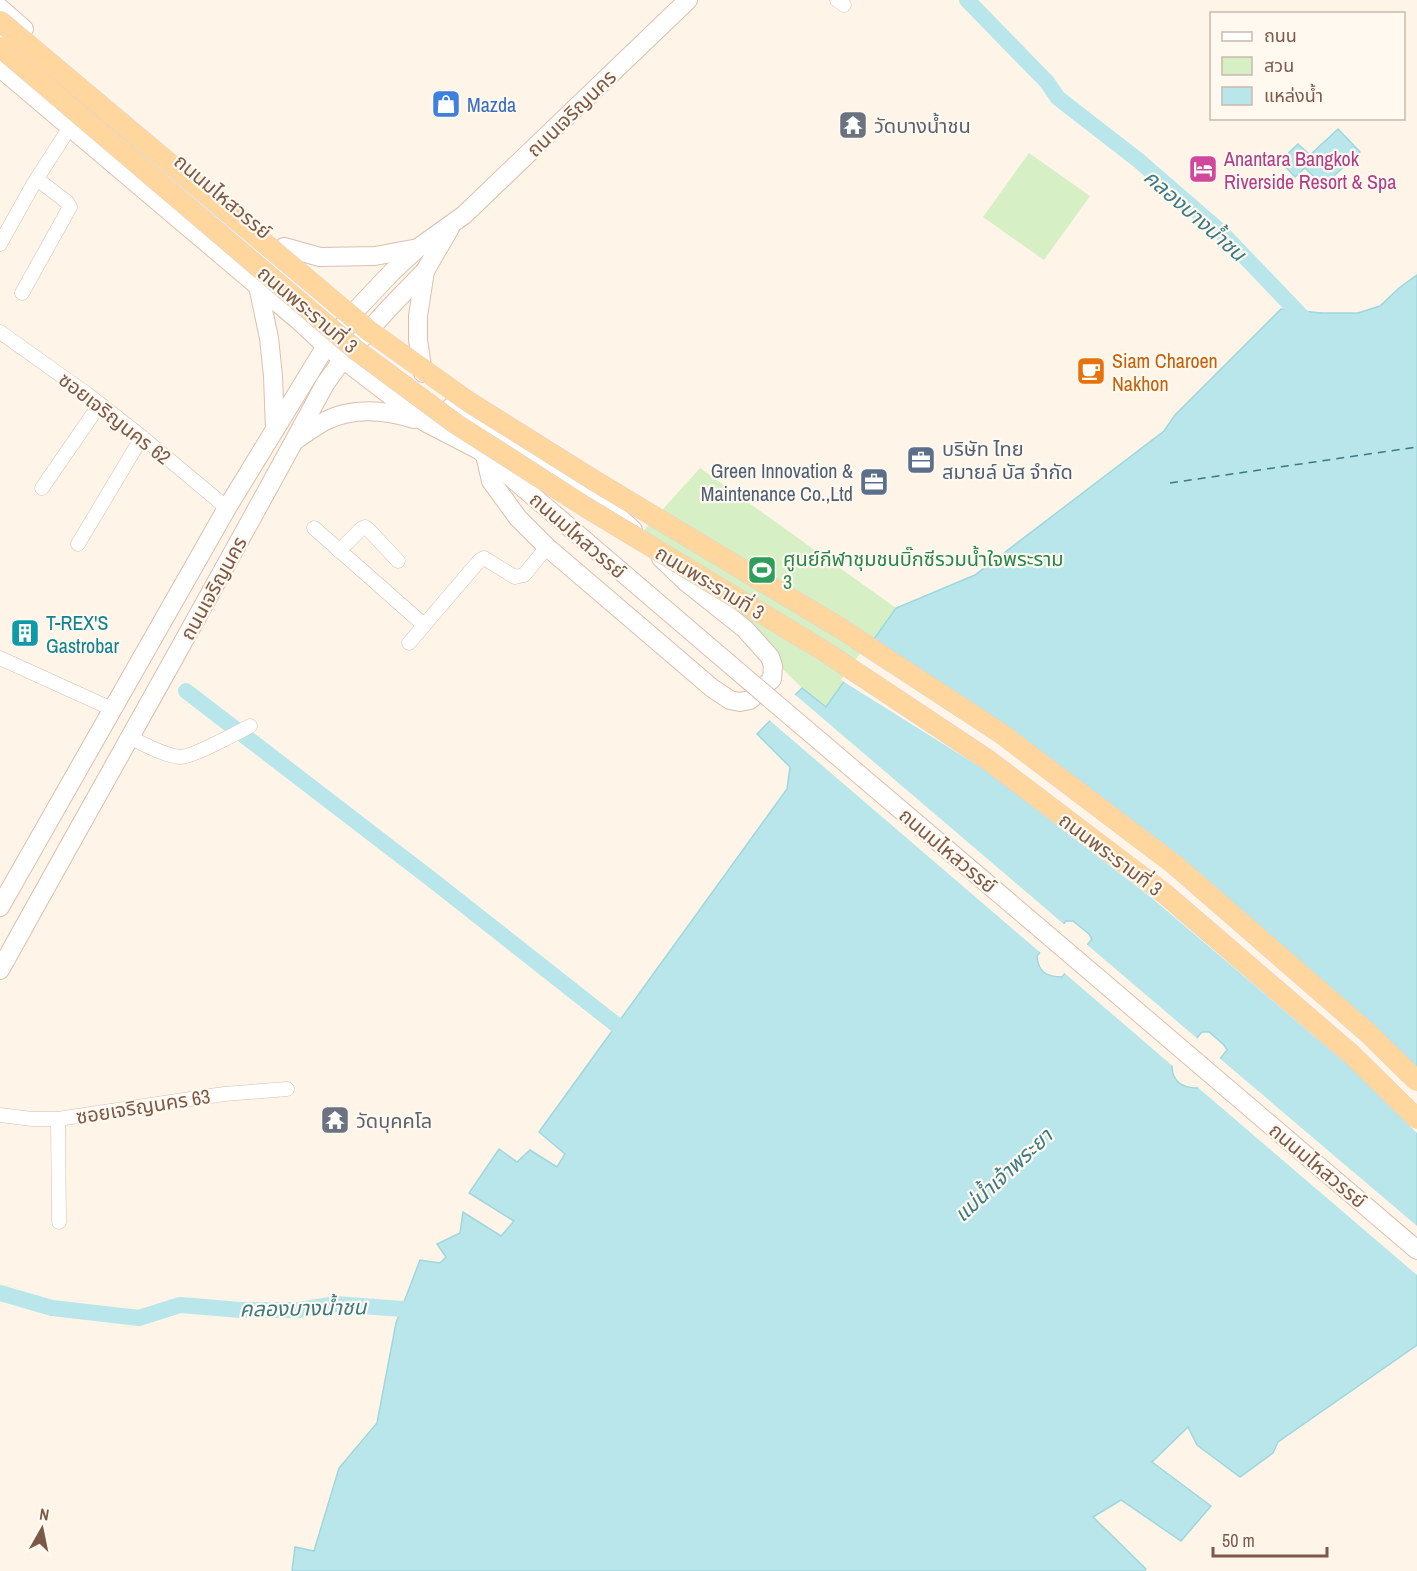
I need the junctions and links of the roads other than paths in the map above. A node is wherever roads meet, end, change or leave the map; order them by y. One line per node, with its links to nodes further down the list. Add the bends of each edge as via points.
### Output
1 (688, 0): 8 (main road, ถนนเจริญนคร)
2 (0, 8): 10 (main road, ถนนมไหสวรรย์)
3 (0, 21): 43 (main road, ถนนพระรามที่ 3, bridge, via 368,330 470,402 840,628 1002,734 1175,865 1367,1032)
4 (0, 47): 47 (main road, ถนนพระรามที่ 3, bridge, via 356,350 456,424 824,651 988,760 1165,894 1351,1054)
5 (0, 68): 6 (main road, ถนนมไหสวรรย์)
6 (70, 127): 7 (street); 13 (main road, ถนนมไหสวรรย์)
7 (37, 179): 9 (street); 14 (street, via 70,207)
8 (452, 224): 11 (main road, ถนนเจริญนคร); 12 (main road, ถนนเจริญนคร)
9 (2, 236)
10 (284, 247): 11 (main road, via 320,258 375,256); 15 (main road, ถนนมไหสวรรย์)
11 (418, 248): 15 (main road, ถนนเจริญนคร)
12 (425, 271): 16 (main road, ถนนเจริญนคร); 20 (main road, via 417,340)
13 (258, 286): 18 (main road, ถนนมไหสวรรย์); 24 (main road, via 269,338)
14 (22, 293)
15 (357, 309): 16 (main road, ถนนมไหสวรรย์); 18 (main road, ถนนเจริญนคร)
16 (373, 325): 19 (main road, ถนนเจริญนคร); 20 (main road, ถนนมไหสวรรย์)
17 (0, 332): 21 (street, ซอยเจริญนคร 62)
18 (326, 346): 19 (main road, ถนนมไหสวรรย์); 24 (main road, ถนนเจริญนคร)
19 (343, 359): 23 (main road, ถนนมไหสวรรย์); 26 (main road, ถนนเจริญนคร)
20 (423, 373): 22 (main road, ถนนมไหสวรรย์)
21 (100, 404): 25 (street, ซอยเจริญนคร 62); 28 (street)
22 (451, 407): 27 (main road, ถนนมไหสวรรย์); 32 (main road, via 548,464 608,507 686,582 745,629 771,657 772,679 750,700 730,700)
23 (425, 422): 26 (main road, via 395,413 349,412 327,420); 27 (main road, ถนนมไหสวรรย์)
24 (275, 429): 29 (main road, ถนนเจริญนคร)
25 (142, 437): 29 (street, ซอยเจริญนคร 62); 31 (street)
26 (295, 441): 40 (main road, ถนนเจริญนคร)
27 (482, 453): 32 (main road, via 496,489); 49 (main road, ถนนมไหสวรรย์, bridge)
28 (42, 488)
29 (227, 508): 38 (main road, ถนนเจริญนคร)
30 (314, 528): 33 (street)
31 (78, 544)
32 (547, 547): 35 (street, via 519,577 484,558 479,561)
33 (339, 551): 34 (street, via 365,527); 35 (street)
34 (398, 561)
35 (424, 625): 36 (street)
36 (409, 643)
37 (0, 658): 38 (street)
38 (112, 709): 41 (main road, ถนนเจริญนคร)
39 (250, 726): 40 (street, via 183,757)
40 (131, 738): 42 (main road, ถนนเจริญนคร)
41 (0, 907)
42 (0, 970)
43 (1417, 1081)
44 (287, 1089): 46 (street, ซอยเจริญนคร 63, via 224,1094)
45 (0, 1115): 46 (street, ซอยเจริญนคร 63)
46 (58, 1119): 48 (street)
47 (1417, 1119)
48 (59, 1222)
49 (1417, 1250)

